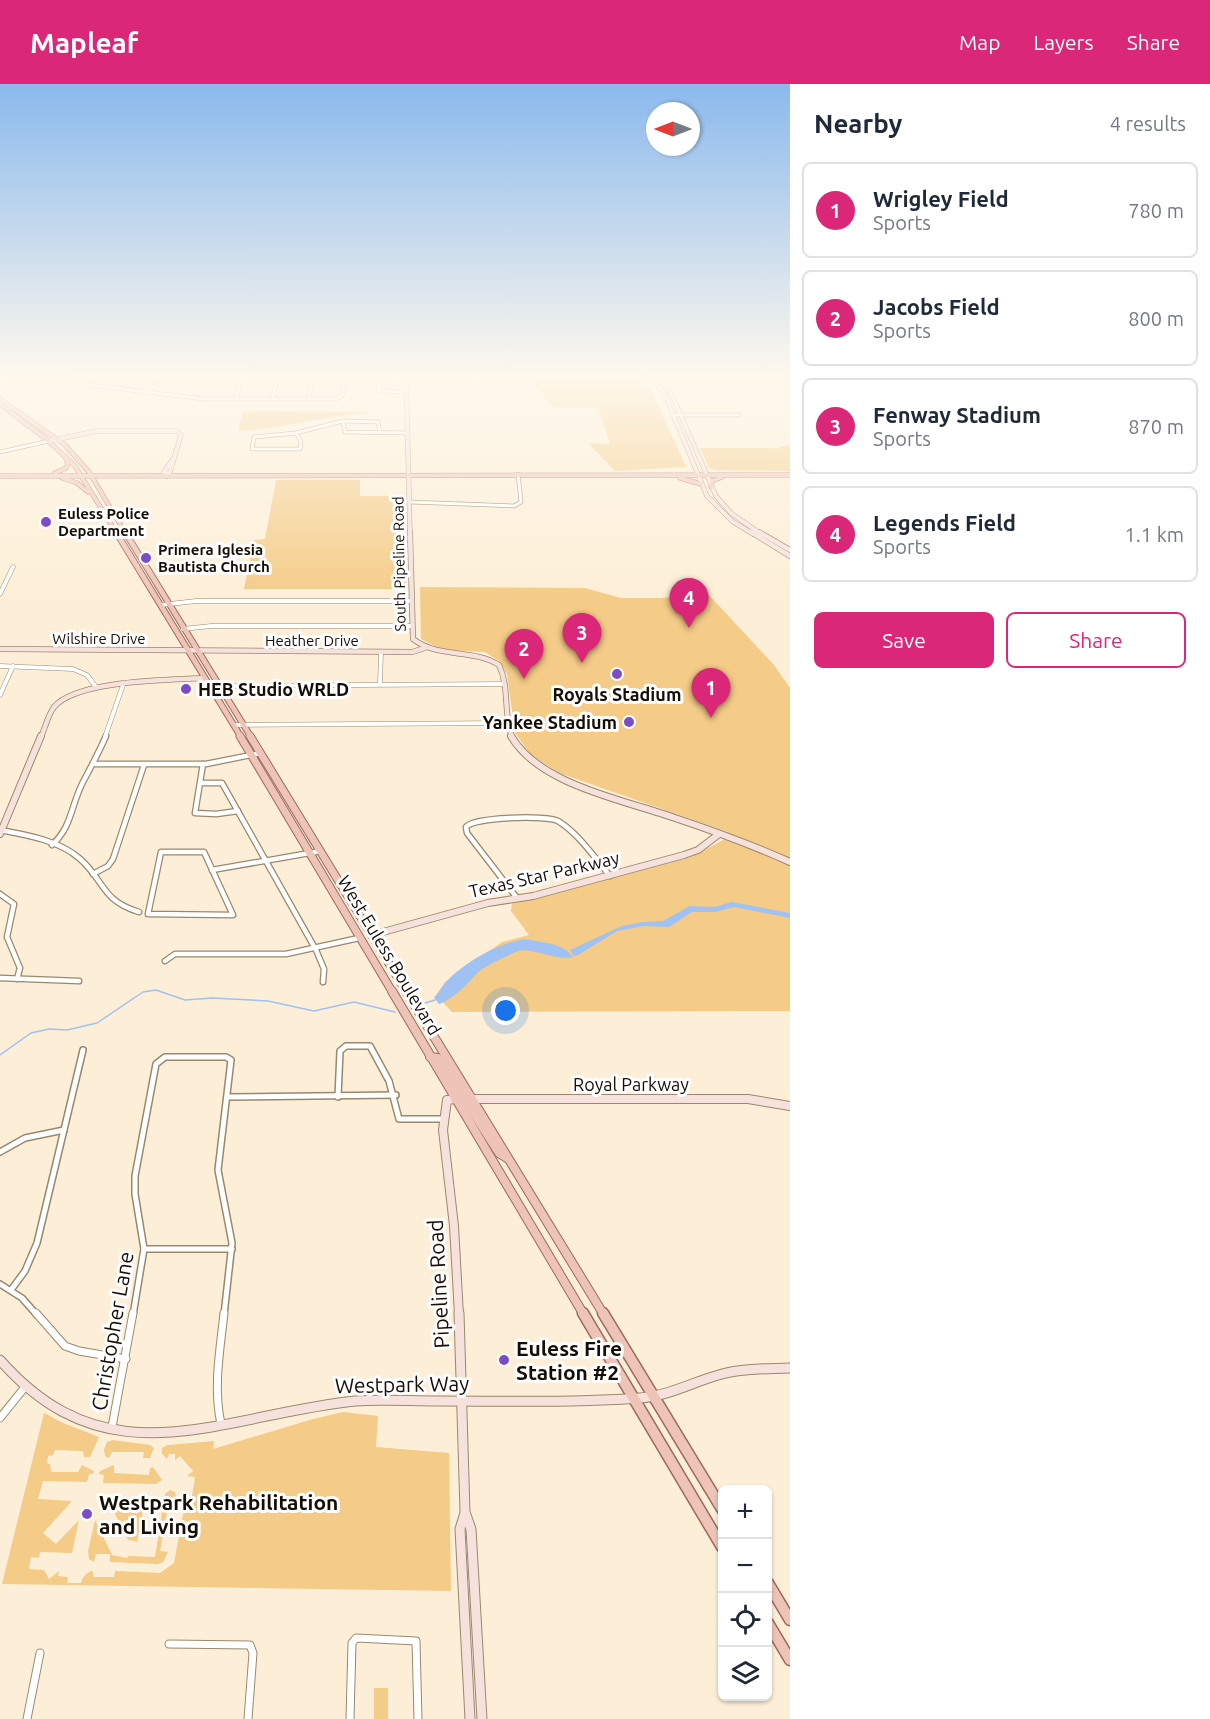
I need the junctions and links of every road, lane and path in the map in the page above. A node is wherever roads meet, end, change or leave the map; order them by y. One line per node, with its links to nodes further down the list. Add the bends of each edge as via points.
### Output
1 (16, 448): 10 (street)
2 (57, 448): 11 (main road, West Euless Boulevard)
3 (67, 448): 12 (main road, West Euless Boulevard)
4 (177, 448): 21 (street)
5 (252, 448): 6 (street)
6 (300, 448)
7 (408, 448): 22 (street, South Pipeline Road)
8 (686, 448): 13 (street)
9 (694, 448): 14 (street)
10 (0, 452)
11 (64, 454): 15 (main road, West Euless Boulevard); 17 (main road, via 68,464 63,471)
12 (80, 459): 19 (main road, West Euless Boulevard); 20 (main road, via 93,470)
13 (694, 467): 24 (main road); 25 (street)
14 (703, 468): 26 (street); 27 (main road)
15 (81, 475): 18 (main road); 19 (main road); 32 (main road, West Euless Boulevard)
16 (0, 476): 17 (main road)
17 (32, 476): 18 (main road)
18 (39, 476): 32 (main road, via 74,481)
19 (91, 476): 20 (main road); 31 (main road, West Euless Boulevard)
20 (127, 476): 21 (main road); 31 (main road, via 109,479)
21 (167, 476): 22 (main road)
22 (409, 476): 23 (main road); 33 (street, South Pipeline Road)
23 (518, 476): 24 (main road); 33 (street, via 521,502 514,506)
24 (682, 476): 25 (main road); 29 (main road)
25 (698, 476): 26 (main road); 29 (street)
26 (706, 476): 27 (main road); 30 (street)
27 (723, 476): 28 (main road); 30 (main road, via 712,481)
28 (790, 476)
29 (700, 484): 39 (street, via 720,512)
30 (711, 487): 38 (street, via 728,509)
31 (100, 490): 34 (main road, West Euless Boulevard)
32 (92, 495): 35 (main road, West Euless Boulevard)
33 (410, 502): 44 (street, South Pipeline Road)
34 (111, 506): 35 (main road); 37 (main road, West Euless Boulevard)
35 (100, 508): 36 (main road, West Euless Boulevard)
36 (112, 526): 37 (main road); 46 (main road, West Euless Boulevard)
37 (123, 528): 45 (main road, West Euless Boulevard)
38 (777, 543): 39 (street); 40 (street)
39 (770, 544): 41 (street)
40 (790, 550)
41 (790, 556)
42 (13, 567): 43 (street)
43 (0, 594)
44 (411, 601): 45 (street); 47 (street, South Pipeline Road)
45 (168, 603): 46 (street); 48 (main road, West Euless Boulevard)
46 (160, 605): 51 (main road, West Euless Boulevard)
47 (412, 626): 48 (street); 49 (street, South Pipeline Road, via 413,639)
48 (183, 629): 52 (main road, West Euless Boulevard)
49 (424, 648): 53 (street, Heather Drive); 58 (street, South Pipeline Road, via 492,659 502,669)
50 (0, 650): 51 (street, Wilshire Drive)
51 (187, 650): 52 (street, Wilshire Drive); 56 (main road, West Euless Boulevard)
52 (198, 652): 53 (street, Heather Drive); 60 (main road, West Euless Boulevard)
53 (381, 652): 57 (street)
54 (0, 666): 55 (street)
55 (13, 666): 61 (street, via 78,670); 62 (street)
56 (204, 678): 59 (street); 65 (main road, West Euless Boulevard)
57 (380, 684): 58 (street); 60 (street)
58 (504, 684): 63 (street, South Pipeline Road)
59 (123, 685): 61 (street); 68 (street)
60 (220, 686): 64 (main road, West Euless Boulevard)
61 (96, 687): 73 (street, via 66,697 53,708)
62 (0, 695)
63 (507, 723): 64 (street); 74 (street, South Pipeline Road, via 516,745 547,771)
64 (243, 724): 65 (street); 66 (main road, West Euless Boulevard)
65 (234, 725): 67 (main road, West Euless Boulevard)
66 (261, 753): 67 (street); 76 (main road, West Euless Boulevard)
67 (251, 754): 69 (street); 77 (main road, West Euless Boulevard)
68 (94, 764): 70 (street); 75 (street, via 82,783 64,834)
69 (203, 764): 70 (street); 71 (street)
70 (144, 765): 81 (street, via 113,859)
71 (201, 783): 72 (street, via 222,783); 72 (street, via 195,813)
72 (238, 811): 78 (street)
73 (1, 832): 75 (street, via 25,835)
74 (719, 834): 79 (street, South Pipeline Road); 82 (street, Texas Star Parkway, via 698,850)
75 (52, 845): 81 (street, via 76,856)
76 (321, 851): 77 (street); 86 (main road, West Euless Boulevard)
77 (310, 853): 78 (street); 87 (main road, West Euless Boulevard)
78 (267, 862): 80 (street); 88 (street)
79 (790, 862)
80 (212, 870): 80 (street, via 233,915 148,914 161,852 204,852)
81 (93, 874): 85 (street, via 109,899)
82 (610, 876): 84 (street, Texas Star Parkway); 84 (street, via 556,820 486,819 469,823 467,832)
83 (0, 894): 91 (street, via 14,904 7,937 20,968)
84 (517, 898): 86 (street, Texas Star Parkway)
85 (139, 912)
86 (372, 935): 87 (main road); 100 (main road, West Euless Boulevard)
87 (359, 938): 88 (street); 95 (main road, West Euless Boulevard)
88 (316, 950): 89 (street, via 275,955 175,954); 93 (street, via 324,969)
89 (165, 961)
90 (0, 978): 91 (street)
91 (17, 979): 92 (street)
92 (79, 981)
93 (322, 982)
94 (83, 1050): 103 (street)
95 (430, 1057): 99 (main road, West Euless Boulevard); 100 (main road, via 438,1058 460,1093)
96 (396, 1095): 98 (street); 98 (street, via 370,1046 345,1046 340,1051); 102 (street, via 399,1119)
97 (228, 1097): 98 (street); 108 (street, Christopher Lane, via 232,1064 229,1058 165,1057 158,1061 134,1183); 109 (street, via 218,1177 231,1225)
98 (338, 1097)
99 (455, 1099): 102 (street, via 447,1100); 105 (main road, via 467,1103 499,1153); 107 (main road, West Euless Boulevard)
100 (472, 1099): 101 (street, Royal Parkway, via 748,1100); 105 (main road, West Euless Boulevard)
101 (790, 1106)
102 (443, 1119): 118 (street, Pipeline Road, via 451,1196)
103 (64, 1130): 104 (street, via 25,1138); 111 (street, via 32,1260)
104 (0, 1152)
105 (508, 1158): 106 (main road, West Euless Boulevard)
106 (551, 1231): 107 (main road); 116 (main road, West Euless Boulevard)
107 (536, 1232): 117 (main road, West Euless Boulevard)
108 (144, 1249): 109 (street); 112 (street, Christopher Lane)
109 (232, 1249): 120 (street, via 216,1385)
110 (0, 1284): 111 (street)
111 (11, 1290): 112 (street, via 65,1346)
112 (126, 1359): 121 (street, Christopher Lane)
113 (0, 1360): 115 (street, Westpark Way)
114 (790, 1368): 116 (street, Westpark Way, via 741,1370)
115 (24, 1387): 119 (street); 121 (street, Westpark Way, via 79,1421)
116 (654, 1396): 117 (street, Westpark Way); 122 (main road, West Euless Boulevard)
117 (634, 1398): 118 (street, Westpark Way); 124 (main road, West Euless Boulevard)
118 (461, 1401): 120 (street, Westpark Way, via 356,1401); 123 (street, Pipeline Road)
119 (0, 1418)
120 (222, 1428): 121 (street, Westpark Way, via 162,1435)
121 (111, 1430)
122 (718, 1501)
123 (465, 1512): 129 (street, Pipeline Road, via 471,1528); 130 (street, Pipeline Road, via 460,1529)
124 (718, 1539)
125 (772, 1590): 126 (main road)
126 (790, 1620)
127 (772, 1630): 132 (main road)
128 (169, 1644): 134 (street, via 250,1646 253,1653)
129 (476, 1645): 130 (street); 138 (street, Pipeline Road)
130 (464, 1646): 137 (street, Pipeline Road)
131 (40, 1653): 133 (street)
132 (790, 1660)
133 (27, 1719)
134 (248, 1719)
135 (350, 1719): 136 (street, via 352,1643 356,1638 416,1641)
136 (418, 1719)
137 (470, 1719)
138 (482, 1719)

